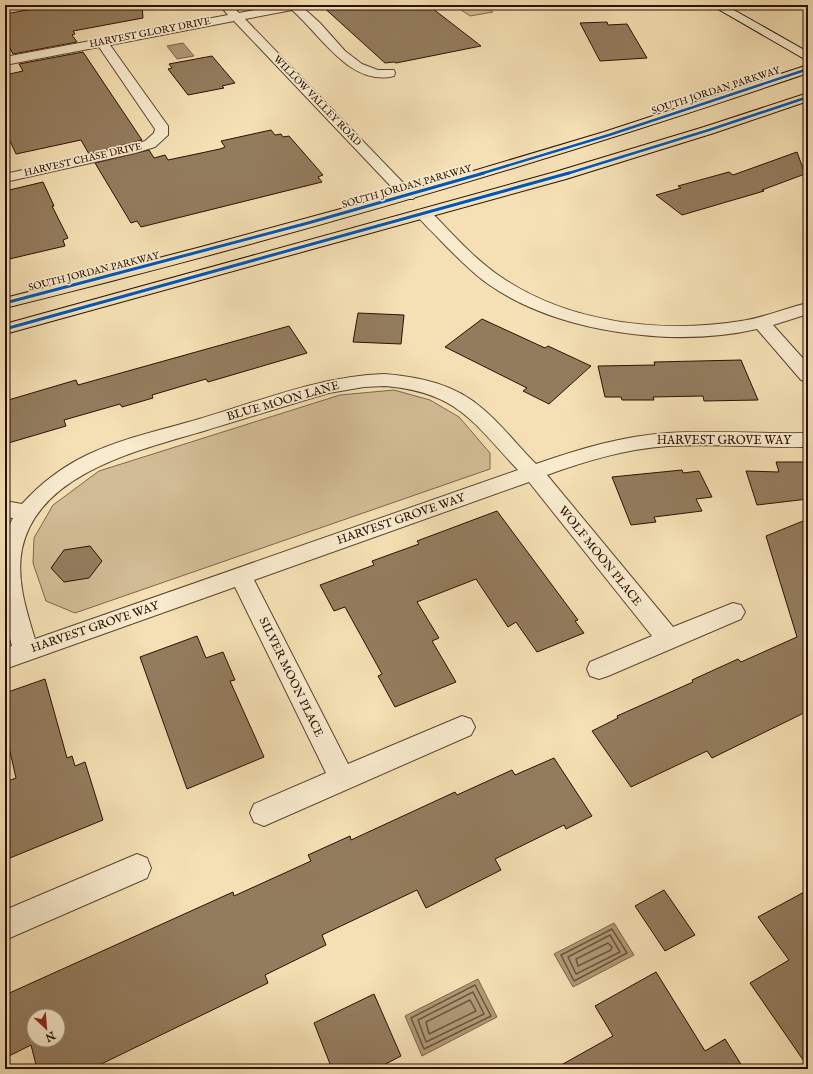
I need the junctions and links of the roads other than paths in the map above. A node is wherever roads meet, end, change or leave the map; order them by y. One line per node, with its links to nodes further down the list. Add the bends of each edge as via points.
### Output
1 (226, 5): 4 (street, WILLOW VALLEY ROAD)
2 (717, 5): 6 (street)
3 (294, 6): 4 (street, HARVEST GLORY DRIVE); 9 (street, via 355,65 368,74)
4 (237, 17): 5 (street, HARVEST GLORY DRIVE); 12 (street, WILLOW VALLEY ROAD)
5 (102, 42): 7 (street, HARVEST GLORY DRIVE); 11 (street, HARVEST CHASE DRIVE, via 161,126 159,138 135,149)
6 (808, 56)
7 (5, 61)
8 (808, 70): 12 (main road, SOUTH JORDAN PARKWAY)
9 (389, 73)
10 (808, 97): 13 (main road, via 651,149)
11 (5, 178)
12 (408, 196): 14 (main road, SOUTH JORDAN PARKWAY)
13 (424, 214): 16 (street, via 478,269 539,304 565,313 652,330 712,329); 17 (main road)
14 (5, 303)
15 (808, 308): 16 (street)
16 (761, 322): 18 (street)
17 (5, 329)
18 (808, 376)
19 (808, 440): 20 (street, HARVEST GROVE WAY, via 686,438 648,441 588,453)
20 (533, 473): 21 (street, BLUE MOON LANE, via 475,412 449,395 399,381 362,380 326,387 112,452 63,478); 22 (street, HARVEST GROVE WAY); 24 (street, WOLF MOON PLACE)
21 (16, 511): 25 (street, BLUE MOON LANE, via 16,532 10,552 9,572)
22 (241, 576): 25 (street, HARVEST GROVE WAY); 29 (street, SILVER MOON PLACE)
23 (733, 612): 24 (street)
24 (668, 639): 27 (street)
25 (26, 652): 26 (street, HARVEST GROVE WAY)
26 (5, 660)
27 (599, 669)
28 (462, 727): 29 (street)
29 (342, 779): 30 (street)
30 (264, 813)
31 (137, 868): 32 (street)
32 (5, 925)

